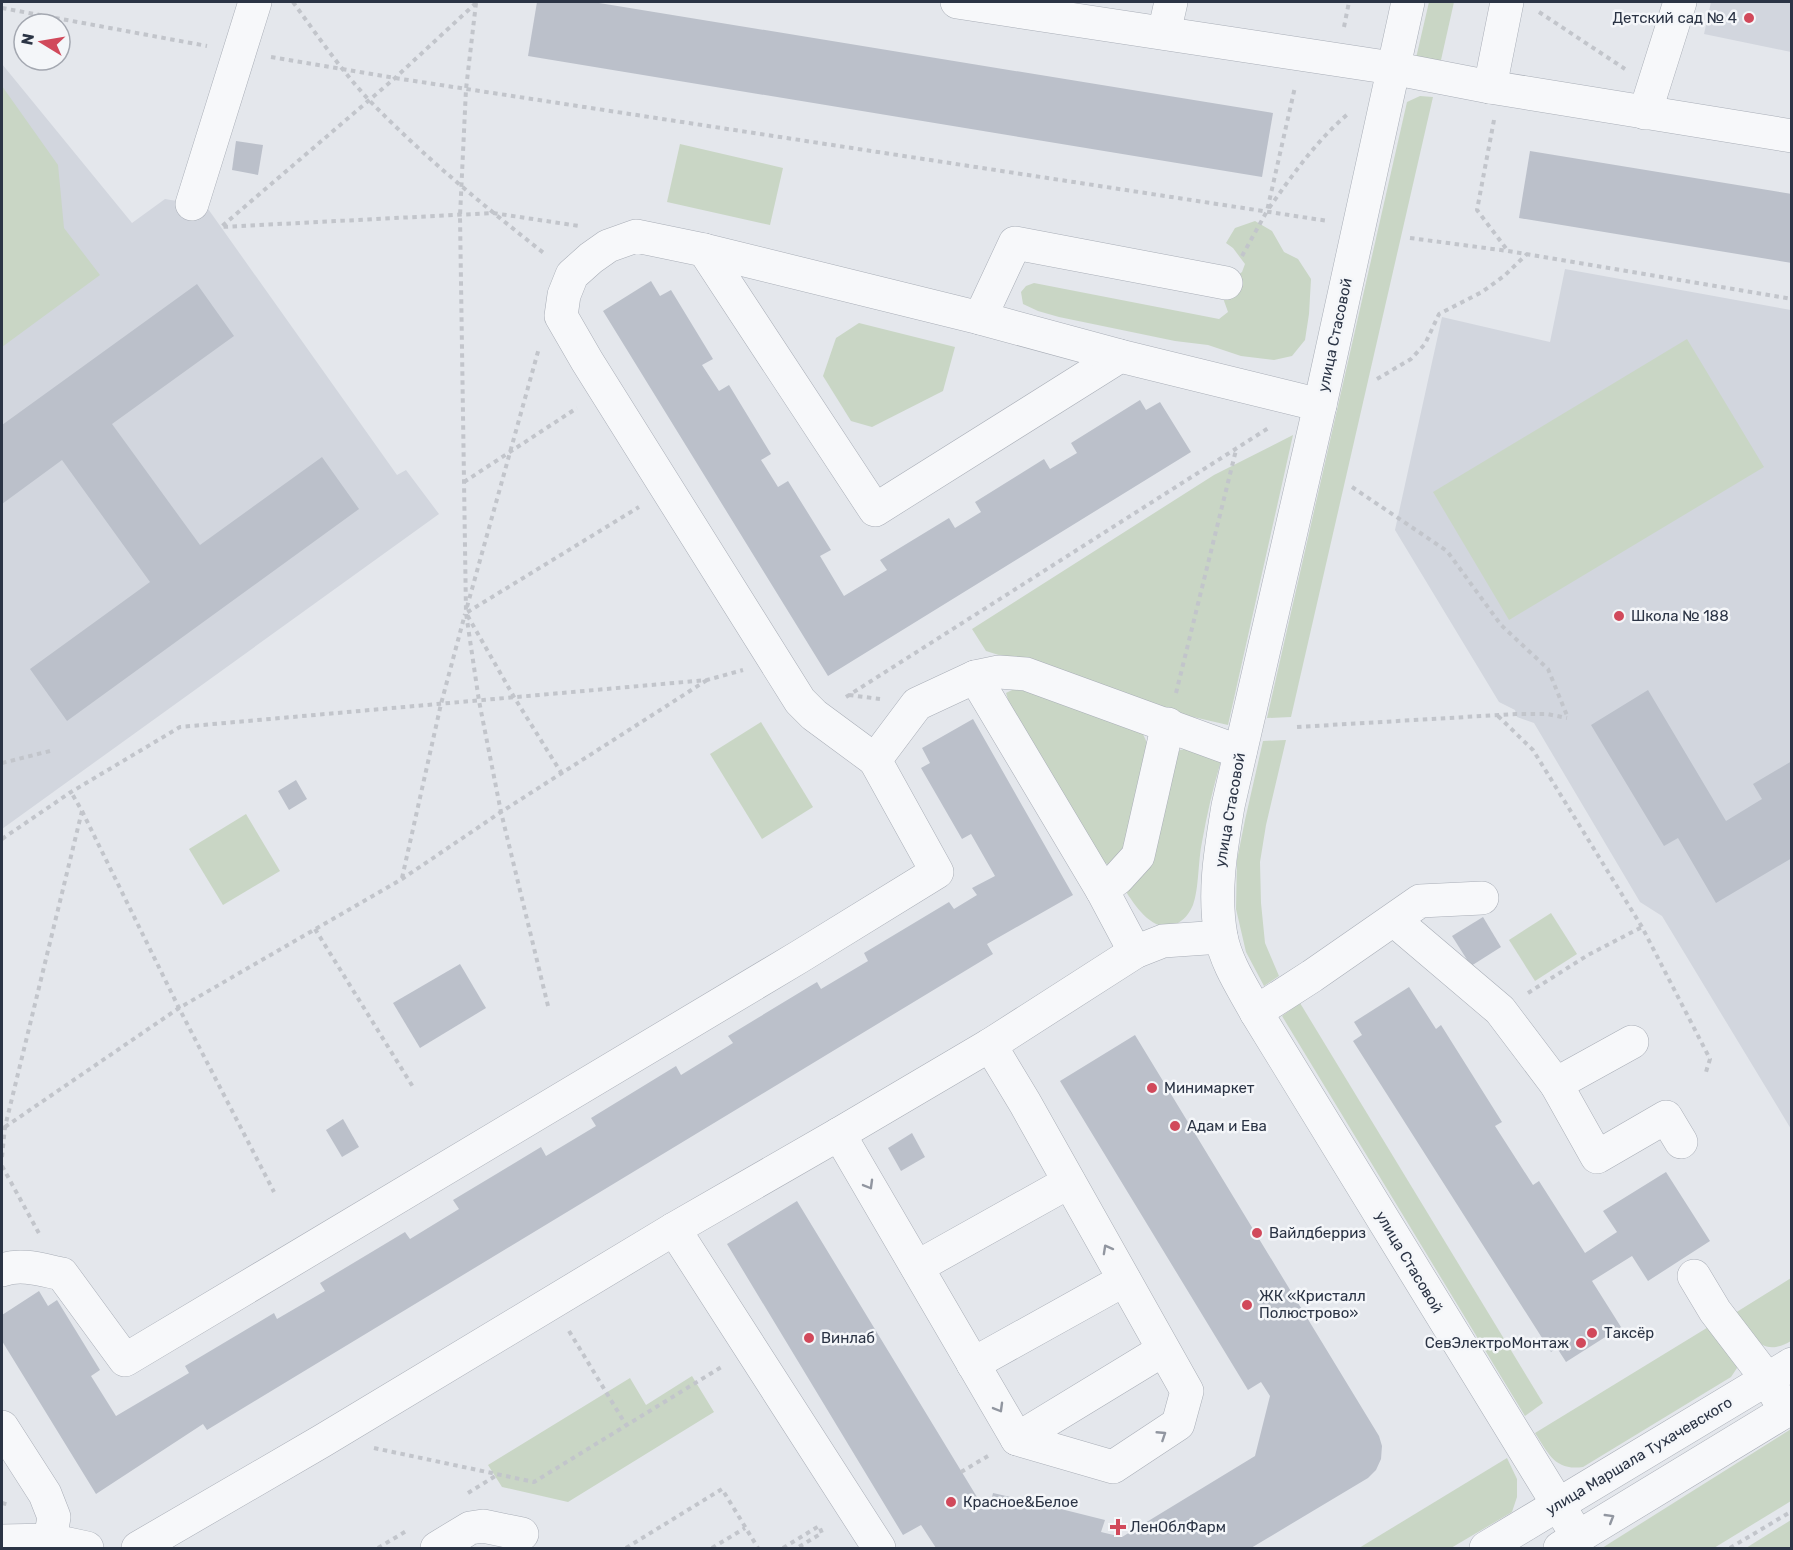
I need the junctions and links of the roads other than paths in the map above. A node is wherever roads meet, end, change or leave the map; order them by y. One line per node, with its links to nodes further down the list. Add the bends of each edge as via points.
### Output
1 (255, 2): 12 (street)
2 (957, 2): 7 (street)
3 (1171, 2): 7 (street)
4 (1408, 2): 8 (street, улица Стасовой)
5 (1680, 2): 10 (street)
6 (1520, 5): 9 (street)
7 (1164, 33): 8 (street, via 1303,55)
8 (1390, 78): 9 (street); 17 (street, улица Стасовой, via 1358,227)
9 (1495, 88): 10 (street)
10 (1649, 100): 11 (street)
11 (1791, 136)
12 (192, 204)
13 (704, 250): 15 (street); 16 (street, via 875,510); 21 (street, via 636,236 608,246 572,275 561,316 800,700)
14 (1226, 282): 15 (street, via 1015,243)
15 (980, 318): 16 (street)
16 (1120, 356): 17 (street)
17 (1308, 403): 20 (street, улица Стасовой)
18 (975, 677): 19 (street, via 999,672 1026,674); 21 (street, via 917,704); 22 (street)
19 (1168, 724): 20 (street); 22 (street, via 1138,856)
20 (1240, 752): 25 (street, улица Стасовой, via 1219,858)
21 (875, 760): 36 (street, via 937,872 124,1360 62,1274 11,1267)
22 (1102, 890): 26 (street)
23 (1482, 898): 24 (street, via 1420,901)
24 (1394, 920): 27 (street); 30 (street, via 1500,1010)
25 (1221, 937): 26 (street, via 1163,941); 27 (street, улица Стасовой, via 1235,975)
26 (1135, 952): 29 (street)
27 (1256, 1011): 45 (street, улица Стасовой)
28 (1632, 1042): 30 (street)
29 (990, 1045): 31 (street); 33 (street)
30 (1556, 1084): 32 (street, via 1597,1157 1666,1117)
31 (839, 1134): 34 (street); 35 (street, one-way to 35)
32 (1681, 1142)
33 (1070, 1182): 35 (street); 38 (street, one-way to 33)
34 (674, 1229): 51 (street); 53 (street)
35 (917, 1268): 40 (street)
36 (2, 1270)
37 (1694, 1276): 41 (street, via 1715,1311)
38 (1124, 1280): 39 (street); 40 (street)
39 (1163, 1350): 44 (street); 44 (street, one-way to 39, via 1113,1467 1178,1424 1187,1391)
40 (974, 1364): 44 (street, one-way to 44)
41 (1779, 1371): 42 (street); 45 (street, улица Маршала Тухачевского)
42 (1788, 1409): 49 (street, one-way to 42)
43 (2, 1427): 47 (street, via 45,1494 54,1517)
44 (1017, 1439)
45 (1558, 1505): 49 (street, улица Стасовой); 54 (street, улица Маршала Тухачевского)
46 (522, 1534): 52 (street, via 483,1526 470,1528)
47 (50, 1540): 48 (street); 50 (street)
48 (2, 1541)
49 (1569, 1543)
50 (87, 1548)
51 (138, 1548)
52 (437, 1548)
53 (879, 1548)
54 (1486, 1548)

